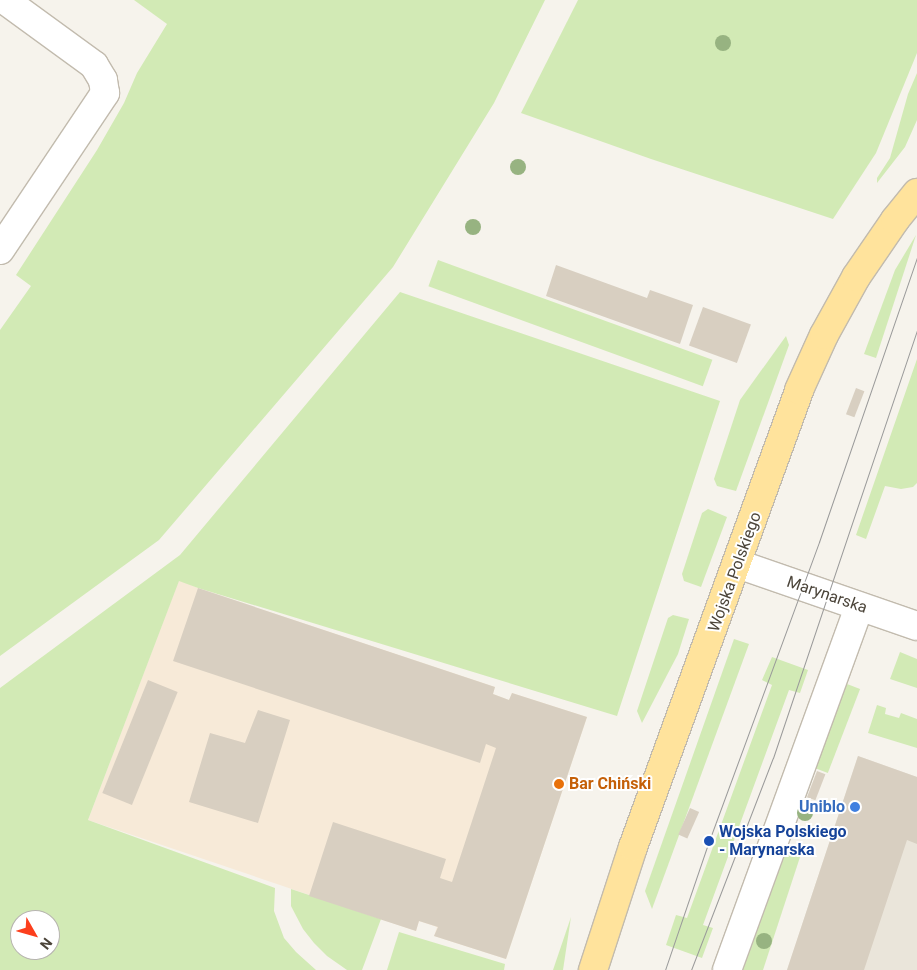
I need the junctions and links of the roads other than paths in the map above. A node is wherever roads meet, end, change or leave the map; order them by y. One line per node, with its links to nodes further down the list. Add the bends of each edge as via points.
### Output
1 (5, 0): 3 (street, via 94,64 103,80 105,93)
2 (917, 193): 4 (main road, Wojska Polskiego, via 856,277 824,335 800,390)
3 (0, 250)
4 (738, 564): 5 (street, Marynarska); 7 (main road, Wojska Polskiego, via 633,848)
5 (859, 607): 6 (street, Marynarska); 8 (street)
6 (917, 626)
7 (593, 970)
8 (727, 970)

